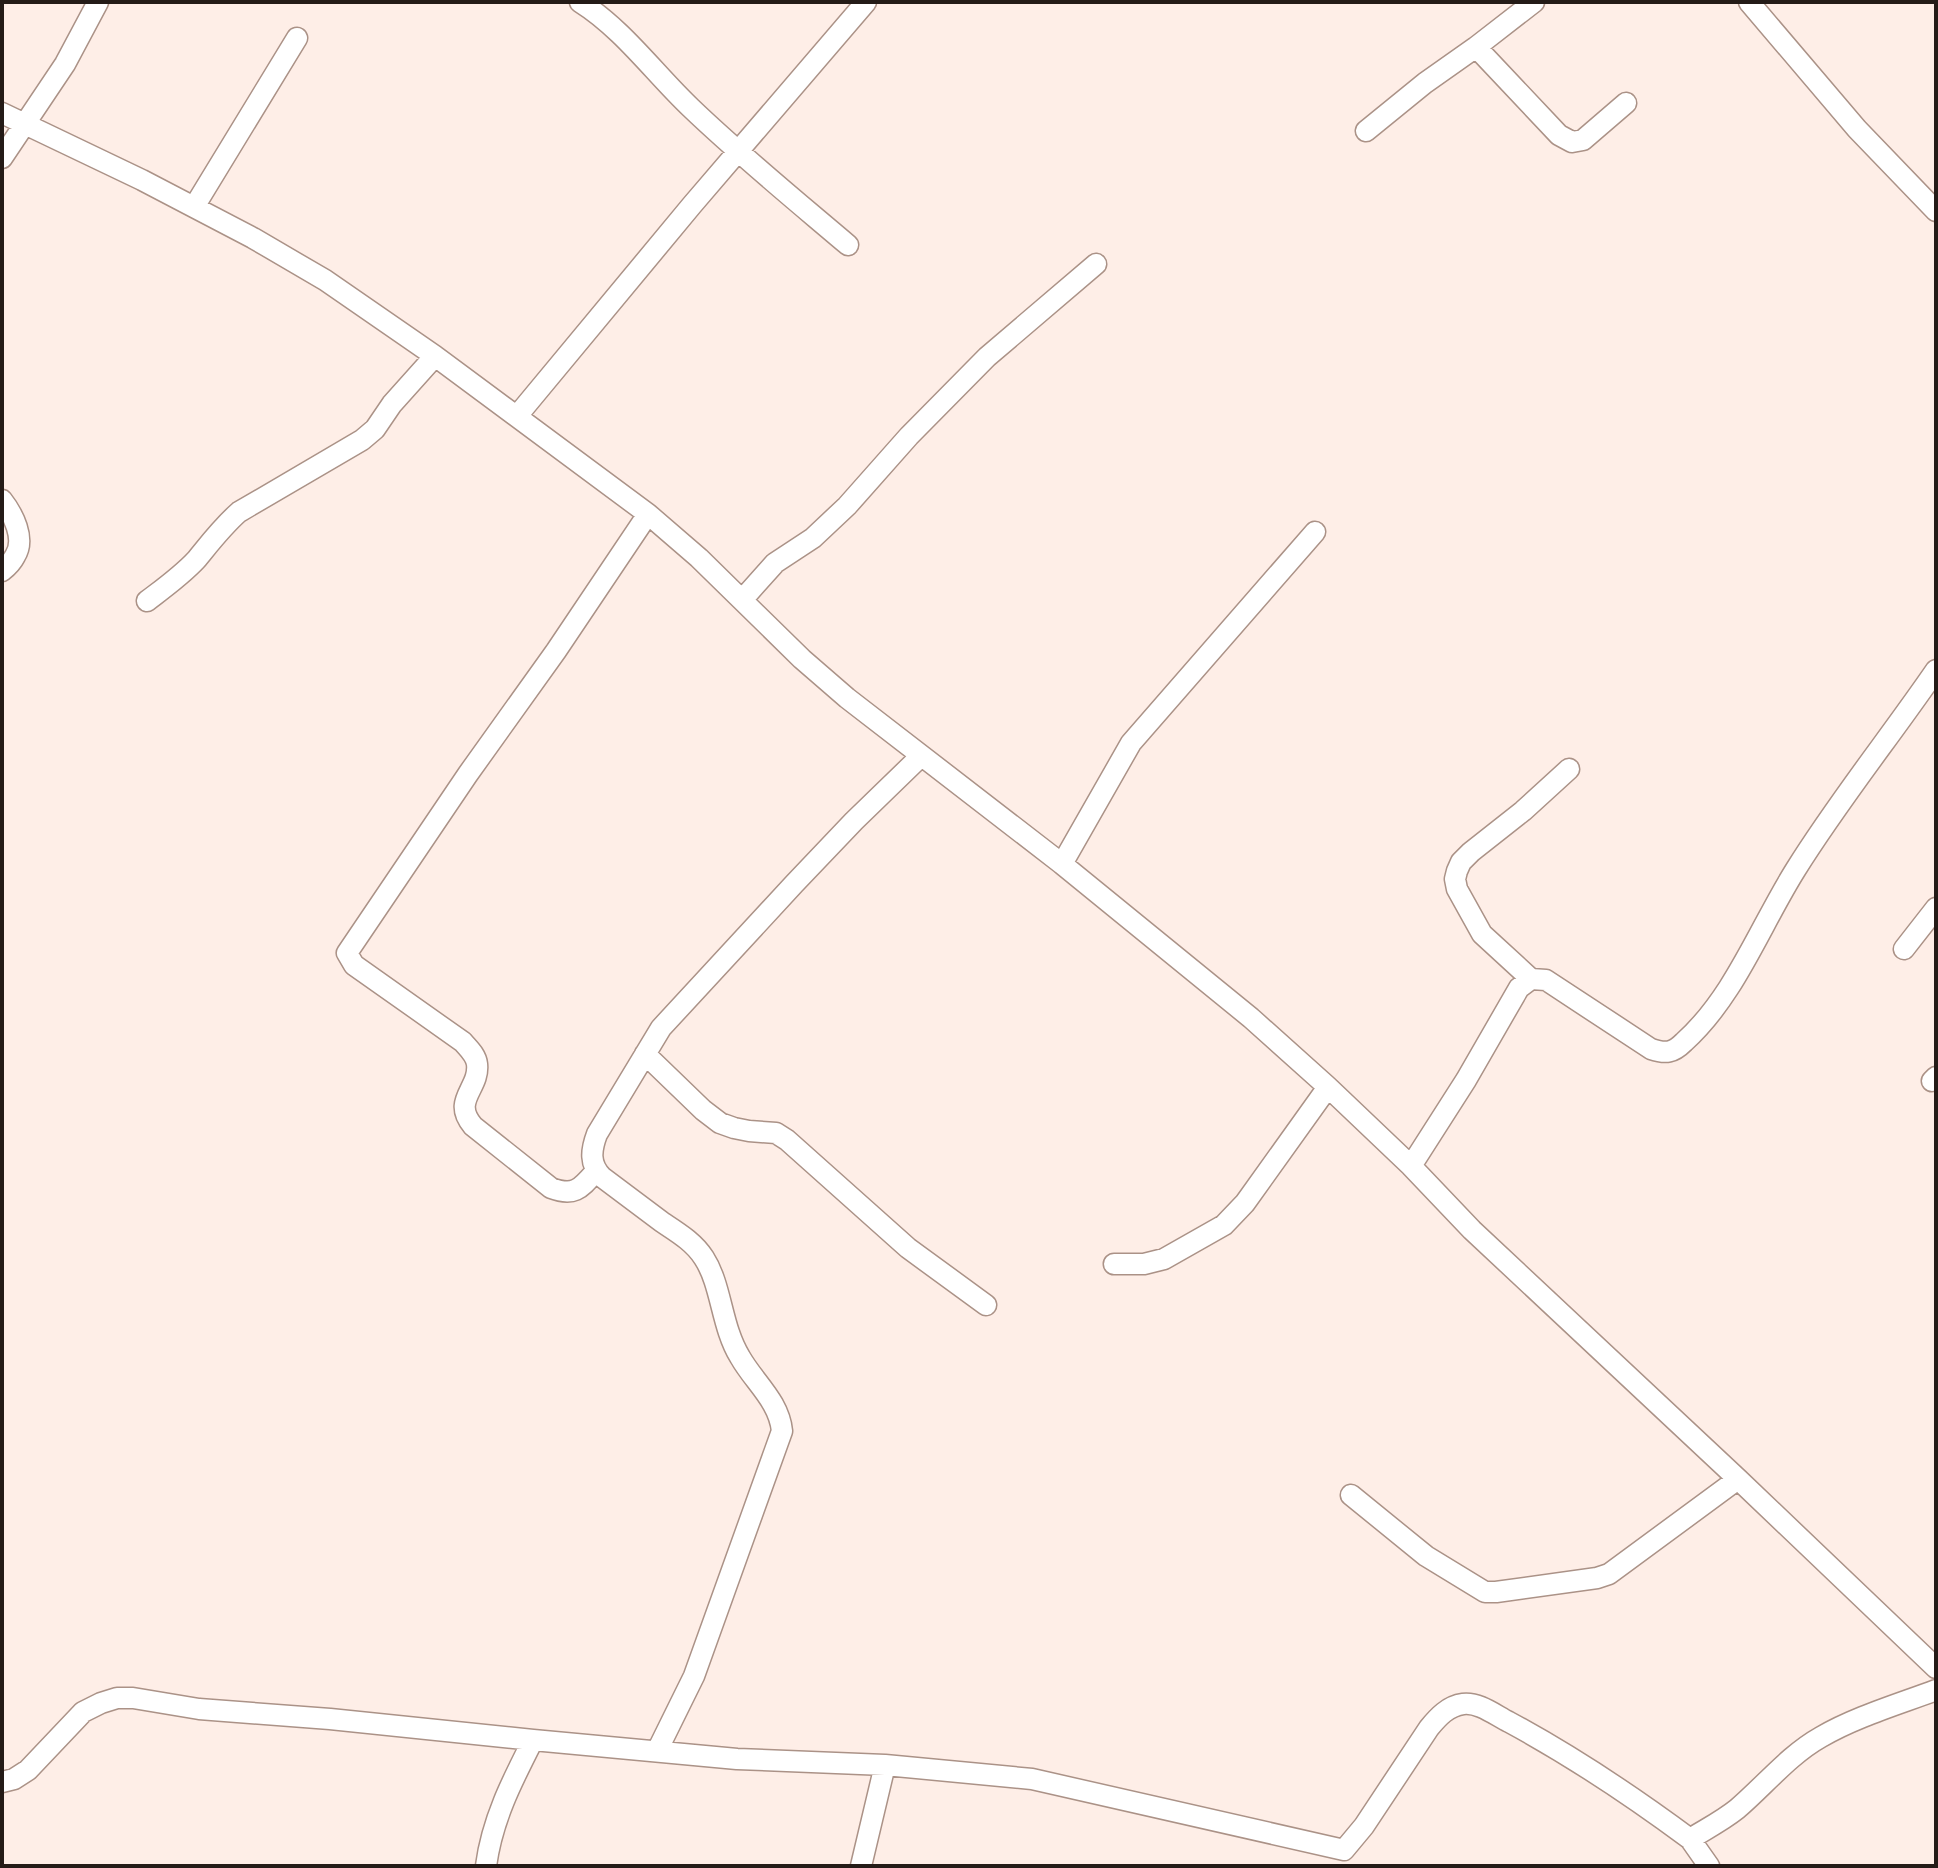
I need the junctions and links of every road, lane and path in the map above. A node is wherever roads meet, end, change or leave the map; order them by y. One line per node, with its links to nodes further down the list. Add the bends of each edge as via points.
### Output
1 (98, 2): 10 (street)
2 (580, 2): 12 (street)
3 (866, 2): 12 (street)
4 (1534, 2): 7 (street)
5 (1749, 2): 15 (street, via 1857,129)
6 (297, 38): 14 (street)
7 (1476, 47): 8 (street, via 1559,135 1572,142 1583,140); 11 (street)
8 (1626, 103)
9 (2, 113): 10 (street)
10 (26, 125): 13 (street); 14 (street)
11 (1366, 131)
12 (738, 151): 16 (street); 19 (street)
13 (2, 158)
14 (194, 207): 18 (street, via 325,280)
15 (1936, 211)
16 (848, 245)
17 (1096, 264): 24 (street, via 987,357 847,506 775,563)
18 (435, 356): 19 (street); 25 (street, via 375,429 239,512 178,577)
19 (517, 416): 21 (street)
20 (2, 500): 23 (street, via 19,536 15,558)
21 (648, 514): 24 (street); 36 (street, via 347,953 354,965 472,1052 476,1074 464,1109 473,1126 561,1192 581,1187)
22 (1315, 532): 29 (street, via 1131,743)
23 (2, 571)
24 (742, 600): 27 (street, via 813,669)
25 (147, 601)
26 (1936, 670): 32 (street, via 1795,870 1722,997 1684,1043 1664,1053 1651,1049 1546,980)
27 (921, 756): 29 (street); 33 (street, via 794,884 661,1028)
28 (1569, 769): 32 (street, via 1471,852 1455,879 1482,934)
29 (1062, 864): 34 (street)
30 (1936, 908): 31 (street)
31 (1904, 949)
32 (1531, 979): 35 (street, via 1519,988)
33 (645, 1054): 36 (street, via 591,1148); 38 (street, via 720,1123 776,1133 787,1140 908,1248)
34 (1328, 1087): 35 (street); 37 (street, via 1224,1225 1164,1259)
35 (1411, 1166): 39 (street, via 1472,1230)
36 (596, 1171): 44 (street, via 705,1259 731,1340 781,1417 782,1431 694,1676)
37 (1114, 1264)
38 (986, 1305)
39 (1738, 1479): 40 (street, via 1609,1574 1496,1592 1485,1592 1426,1556); 41 (street)
40 (1351, 1495)
41 (1936, 1668)
42 (1936, 1690): 47 (street, via 1822,1736 1726,1817)
43 (533, 1740): 44 (street); 46 (street, via 117,1698 83,1712 28,1770); 49 (street, via 502,1804)
44 (657, 1751): 45 (street)
45 (885, 1765): 48 (street, via 1032,1779); 50 (street)
46 (2, 1782)
47 (1690, 1839): 48 (street, via 1544,1741 1465,1703 1452,1707 1429,1728); 51 (street)
48 (1338, 1858)
49 (486, 1866)
50 (861, 1866)
51 (1709, 1866)

